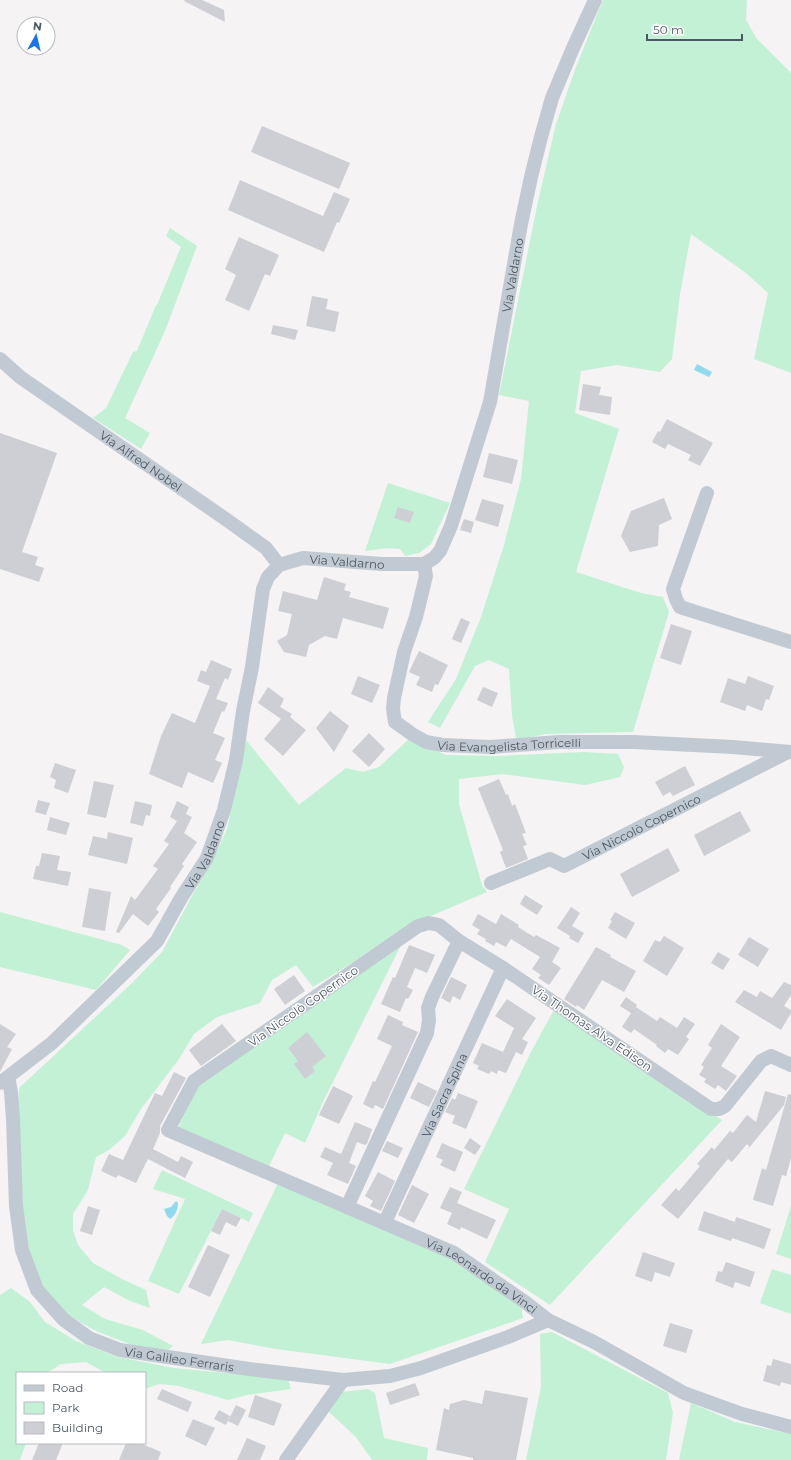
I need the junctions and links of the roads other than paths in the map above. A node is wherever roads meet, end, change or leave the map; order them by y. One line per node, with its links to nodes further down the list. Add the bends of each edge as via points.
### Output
1 (595, 0): 4 (street, Via Valdarno, via 552,98 531,177 490,402 451,526 440,551)
2 (0, 360): 5 (street, Via Alfred Nobel, via 20,377 266,548)
3 (708, 493): 6 (street, via 673,589 680,607)
4 (424, 564): 5 (street, Via Valdarno, via 382,564 303,558); 7 (street, Via Evangelista Torricelli, via 426,576 404,652 393,709 395,722 426,742 490,747 559,742 633,742)
5 (280, 565): 12 (street, Via Valdarno, via 268,577 263,589 236,760 224,810 207,858 180,898 157,941 52,1042)
6 (791, 642)
7 (790, 749): 8 (street, Via Niccolò Copernico, via 564,866 550,860)
8 (491, 883)
9 (459, 941): 10 (street, Via Thomas Alva Edison); 13 (street, Via Niccolò Copernico, via 439,925 429,923 418,926 194,1081); 14 (street, via 428,1008 427,1033)
10 (503, 968): 11 (street, Via Thomas Alva Edison, via 711,1109 725,1106 765,1058 771,1056); 15 (street, Via Sacra Spina)
11 (791, 1065)
12 (4, 1080): 17 (street, Via Galileo Ferraris, via 11,1092 16,1206 22,1250 37,1290 64,1320 89,1338 120,1350)
13 (168, 1130): 14 (street, Via Leonardo da Vinci)
14 (347, 1207): 15 (street, Via Leonardo da Vinci)
15 (385, 1222): 16 (street, Via Leonardo da Vinci, via 454,1253)
16 (548, 1320): 17 (street, Via Galileo Ferraris, via 421,1368 390,1376); 18 (street, Via Leonardo da Vinci, via 594,1342 684,1393 742,1414)
17 (343, 1380): 19 (street)
18 (791, 1427)
19 (286, 1460)

